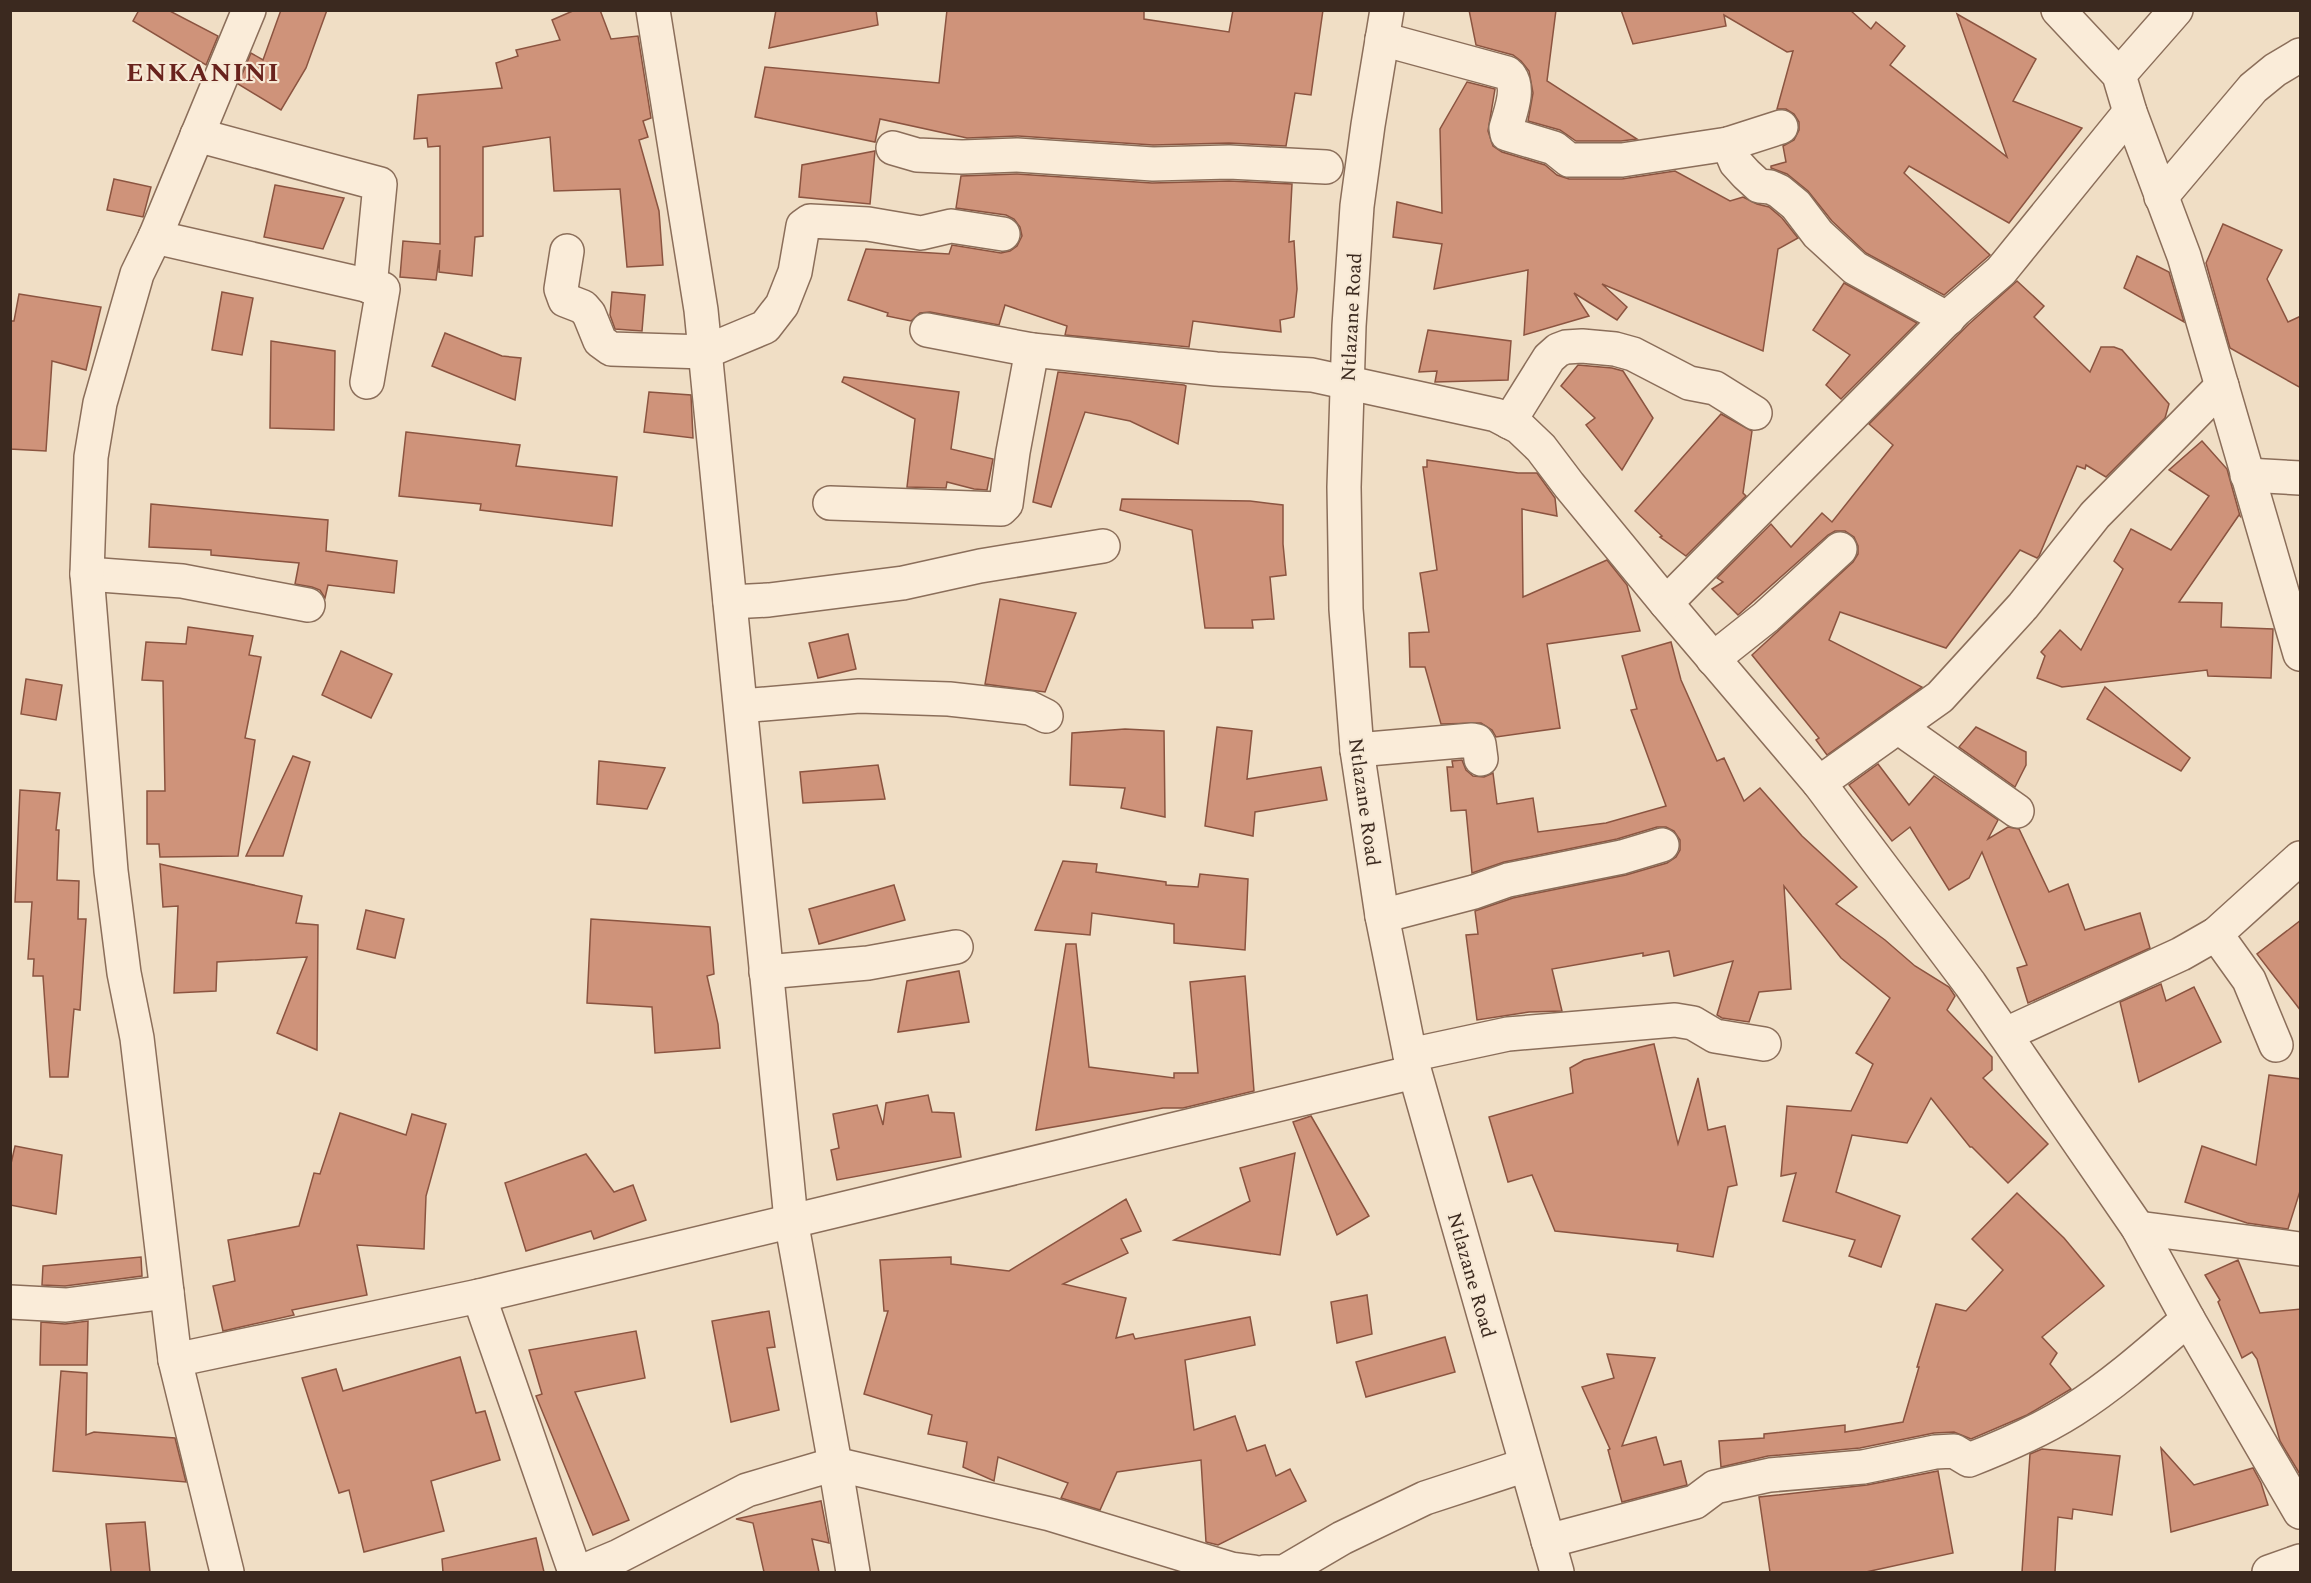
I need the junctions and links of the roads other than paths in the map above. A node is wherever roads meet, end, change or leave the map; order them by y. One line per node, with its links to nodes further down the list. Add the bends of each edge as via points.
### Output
1 (249, 10): 10 (street)
2 (653, 10): 22 (street)
3 (2058, 10): 7 (street)
4 (2176, 10): 7 (street)
5 (1385, 25): 11 (street, via 1512,77 1515,91 1508,134 1554,148 1569,160 1622,160); 24 (street, Ntlazane Road, via 1357,206)
6 (2301, 55): 14 (street, via 2253,88)
7 (2119, 75): 8 (street)
8 (2130, 112): 14 (street); 19 (street, via 2001,272)
9 (1781, 127): 11 (street)
10 (197, 135): 16 (street); 18 (street, via 380,184)
11 (1728, 144): 19 (street, via 1736,164 1746,174 1760,186 1779,191 1855,268)
12 (893, 148): 13 (street, via 917,155 962,157 1017,155 1154,164 1228,162)
13 (1326, 167)
14 (2161, 197): 25 (street, via 2184,256)
15 (1003, 234): 22 (street, via 951,226 921,233 867,224 810,221 803,226 795,272 783,305 765,327)
16 (155, 237): 18 (street); 33 (street, via 137,274 100,403 91,457)
17 (567, 251): 22 (street, via 561,289 564,300 583,307 604,345 611,349)
18 (370, 287): 23 (street, via 383,289)
19 (1948, 319): 35 (street)
20 (927, 330): 21 (street)
21 (1032, 350): 24 (street, via 1312,375); 30 (street, via 1006,504 1001,509)
22 (705, 352): 34 (street)
23 (367, 382)
24 (1348, 382): 27 (street, via 1496,415); 42 (street, Ntlazane Road, via 1344,487 1346,609)
25 (2222, 386): 28 (street); 41 (street, via 2095,515 2023,606 1940,697)
26 (1755, 413): 27 (street, via 1715,388 1689,383 1633,354 1582,346 1558,350 1549,358)
27 (1509, 422): 35 (street, via 1541,448)
28 (2247, 475): 29 (street); 37 (street)
29 (2301, 478)
30 (830, 503)
31 (1103, 546): 34 (street, via 903,583)
32 (1840, 549): 38 (street)
33 (87, 574): 36 (street, via 182,581); 59 (street, via 111,870 137,1038)
34 (730, 602): 39 (street)
35 (1666, 603): 38 (street)
36 (308, 605)
37 (2301, 654)
38 (1713, 659): 44 (street)
39 (741, 706): 40 (street, via 859,696 949,699 1030,708); 51 (street)
40 (1047, 716)
41 (1898, 727): 44 (street); 45 (street)
42 (1357, 750): 43 (street, via 1472,740 1479,744); 48 (street, Ntlazane Road)
43 (1481, 759)
44 (1819, 783): 52 (street)
45 (2017, 811)
46 (1662, 845): 48 (street, via 1508,880)
47 (2301, 858): 49 (street)
48 (1382, 916): 55 (street, Ntlazane Road)
49 (2216, 934): 52 (street, via 2181,954); 54 (street, via 2249,980)
50 (956, 947): 51 (street, via 868,963)
51 (766, 972): 56 (street)
52 (2006, 1034): 57 (street)
53 (1764, 1044): 55 (street, via 1715,1036 1693,1023 1675,1020 1508,1034)
54 (2277, 1045)
55 (1412, 1063): 56 (street); 65 (street, Ntlazane Road)
56 (791, 1220): 60 (street); 64 (street)
57 (2138, 1228): 58 (street); 62 (street)
58 (2301, 1249)
59 (167, 1292): 61 (street, via 66,1305); 63 (street)
60 (479, 1296): 63 (street); 70 (street)
61 (10, 1302)
62 (2188, 1319): 66 (street); 67 (street, via 2125,1373 2072,1411 1969,1460 1953,1451 1935,1452 1863,1467 1770,1475 1715,1487 1695,1502)
63 (175, 1360): 69 (street)
64 (835, 1464): 71 (street, via 747,1490); 72 (street); 73 (street, via 1050,1514 1231,1569)
65 (1526, 1465): 67 (street, Ntlazane Road); 74 (street, via 1425,1498 1342,1538 1284,1572)
66 (2301, 1512)
67 (1548, 1541): 75 (street, Ntlazane Road)
68 (2301, 1561): 76 (street)
69 (227, 1572)
70 (575, 1572)
71 (581, 1572)
72 (853, 1572)
73 (1254, 1572)
74 (1265, 1572)
75 (1557, 1572)
76 (2269, 1572)

